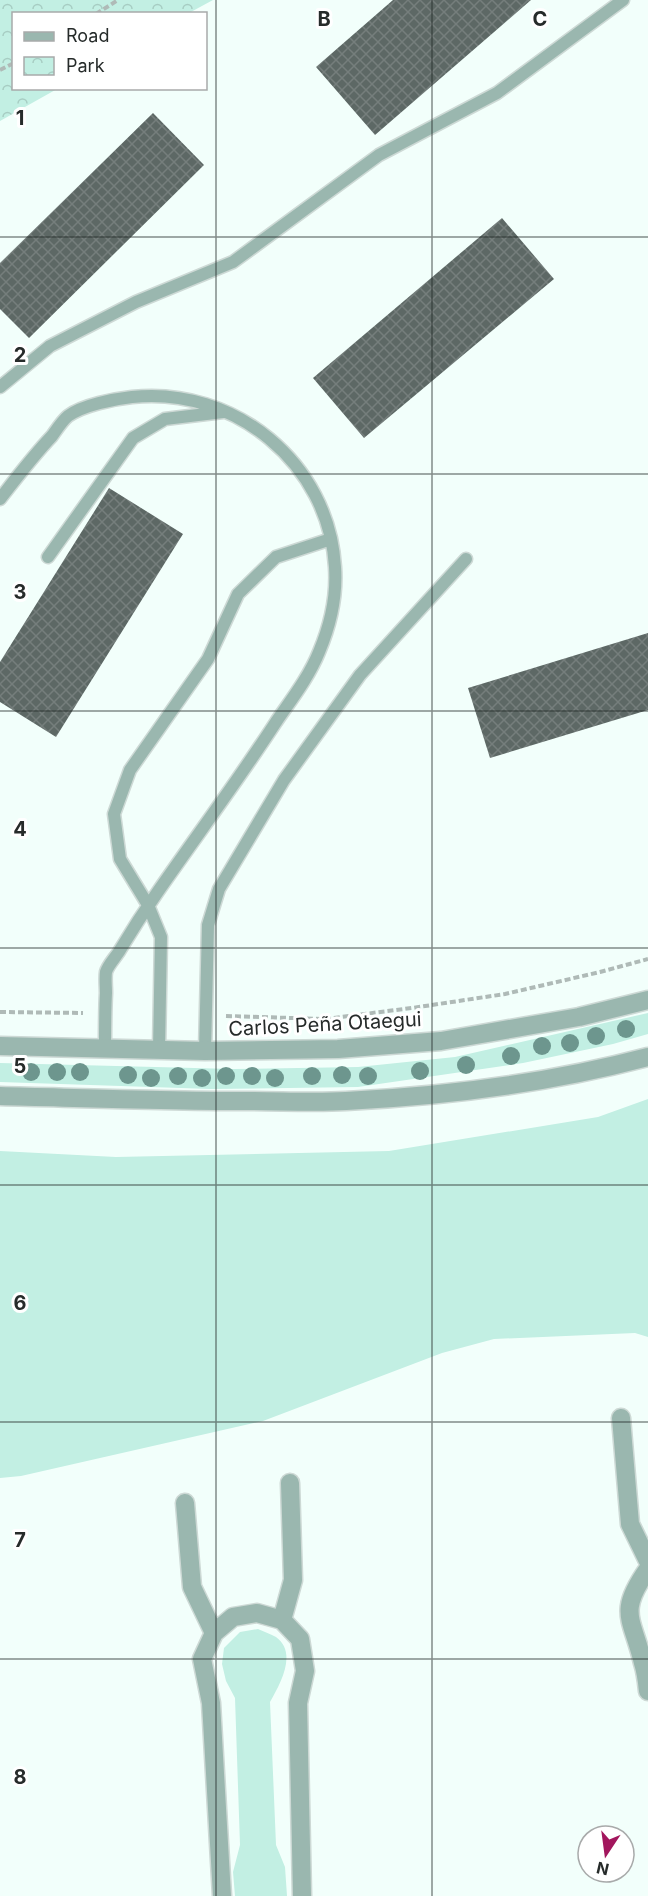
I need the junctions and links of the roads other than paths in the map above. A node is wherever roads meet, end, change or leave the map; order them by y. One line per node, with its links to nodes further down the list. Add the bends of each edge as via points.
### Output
1 (623, 0): 2 (lane, via 497,93 379,155 232,262 136,302 50,346)
2 (0, 387)
3 (228, 412): 4 (lane, via 202,402 148,395 94,405 69,416); 5 (lane, via 275,442 295,463 311,486); 6 (lane, via 165,419 133,438)
4 (0, 499)
5 (331, 539): 8 (lane, via 336,568 334,598 329,627 318,655 256,754); 8 (lane, via 276,557 238,594 208,659 130,770 114,814 120,859)
6 (48, 557)
7 (466, 559): 13 (lane, via 360,675 284,780 219,890 208,925)
8 (148, 905): 11 (lane, via 106,972); 12 (lane, via 161,937)
9 (648, 1000): 13 (street, Carlos Peña Otaegui, via 579,1017 441,1041 338,1049)
10 (0, 1046): 11 (street, Carlos Peña Otaegui)
11 (105, 1049): 12 (street, Carlos Peña Otaegui)
12 (159, 1050): 13 (street, Carlos Peña Otaegui)
13 (206, 1051)
14 (648, 1057): 15 (street, via 537,1082 345,1101)
15 (0, 1096)
16 (621, 1418): 19 (street, via 630,1524)
17 (290, 1483): 21 (street, via 293,1580)
18 (185, 1503): 22 (street, via 192,1587)
19 (648, 1561)
20 (648, 1569): 23 (street, via 635,1588 628,1610)
21 (282, 1620): 22 (street, via 257,1613 233,1617); 25 (street, via 300,1639 305,1671 298,1703)
22 (214, 1633): 24 (street, via 202,1659 211,1702)
23 (648, 1691)
24 (222, 1896)
25 (302, 1896)

